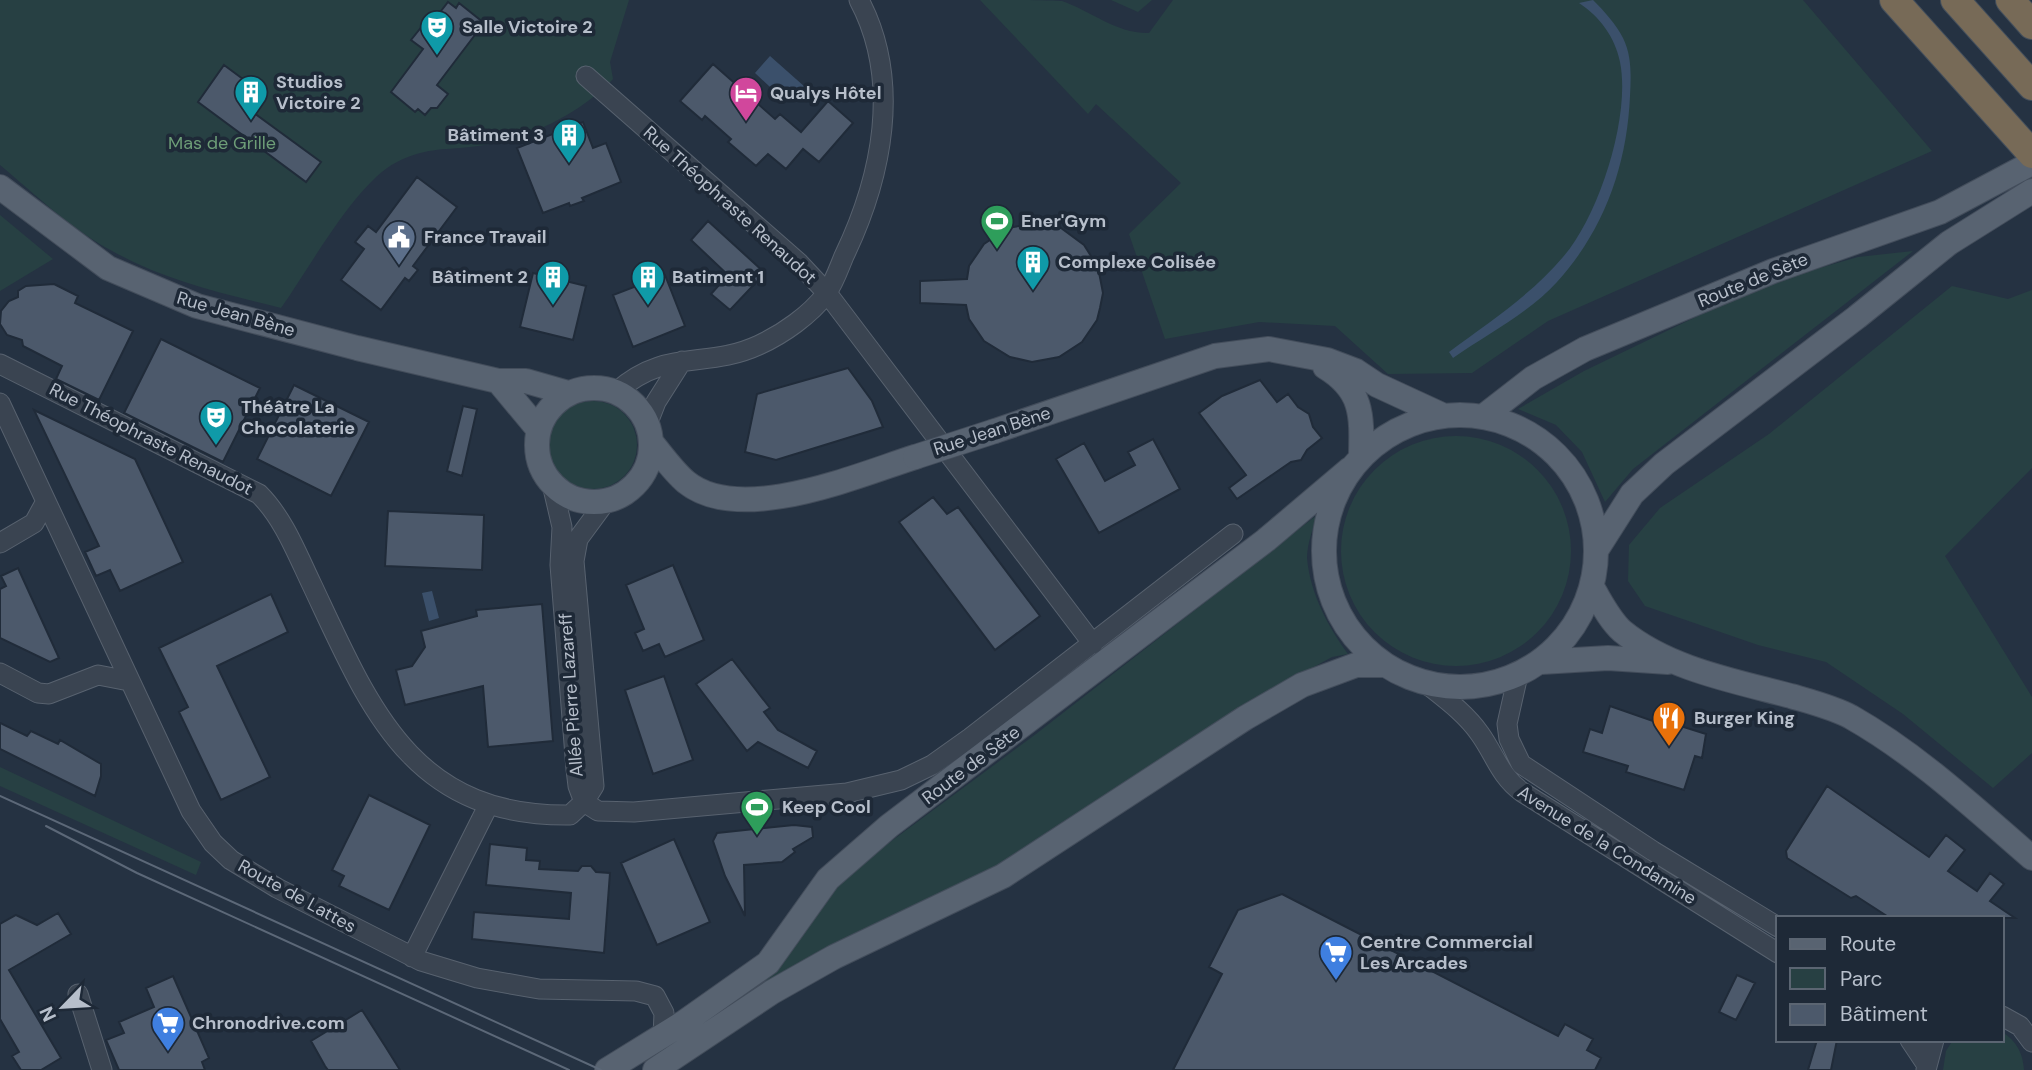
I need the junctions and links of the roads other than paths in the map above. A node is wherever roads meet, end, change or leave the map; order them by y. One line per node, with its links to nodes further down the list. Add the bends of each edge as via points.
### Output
1 (859, 0): 12 (street, via 879,58 883,133 874,183)
2 (1894, 0): 8 (highway)
3 (1955, 0): 7 (highway)
4 (2010, 0): 5 (highway)
5 (2032, 25)
6 (586, 76): 12 (street, Rue Théophraste Renaudot, via 799,263)
7 (2032, 86)
8 (2032, 154)
9 (2032, 163): 21 (main road, Route de Sète, via 1972,198 1773,271 1585,349 1533,378)
10 (2032, 191): 32 (main road, via 1949,243 1644,481)
11 (2, 192): 16 (main road, Rue Jean Bène, via 108,268 197,306)
12 (827, 293): 14 (street, via 797,321 757,346); 35 (street, Rue Théophraste Renaudot)
13 (1296, 354): 20 (main road, Rue Jean Bène, via 1356,371); 24 (main road, Rue Jean Bène, via 1344,379 1359,403); 26 (main road, Rue Jean Bène, bridge, via 1269,349 1215,356 915,457 769,500 713,495)
14 (682, 361): 17 (street, via 633,377); 23 (street, via 656,402)
15 (0, 363): 44 (street, Rue Théophraste Renaudot, via 259,494 283,524 363,693 384,727 431,773)
16 (498, 381): 18 (main road, Rue Jean Bène, via 526,381); 22 (main road)
17 (616, 392): 18 (main road, via 592,387); 23 (main road, via 635,405)
18 (568, 393): 22 (main road, via 552,405)
19 (0, 403): 29 (street, Route de Lattes)
20 (1442, 415): 21 (main road); 24 (main road, Route de Sète, via 1412,422 1385,436)
21 (1484, 416): 32 (main road, via 1520,428 1551,449 1576,478 1591,512)
22 (538, 429): 25 (main road, via 538,459)
23 (649, 433): 26 (main road, Rue Jean Bène); 27 (main road, via 647,466)
24 (1356, 463): 38 (main road, via 1332,502 1324,538 1325,575 1336,610 1356,641); 51 (main road, Route de Sète, via 1266,540 890,826 828,879 768,963)
25 (552, 484): 28 (main road, via 577,499); 34 (street, Allée Pierre Lazareff, via 562,527 560,565)
26 (688, 484): 27 (main road, Rue Jean Bène)
27 (633, 486): 28 (main road)
28 (606, 501): 34 (street, Allée Pierre Lazareff, via 575,548)
29 (45, 503): 31 (street, via 34,523); 41 (street, Route de Lattes)
30 (1233, 534): 35 (street)
31 (0, 543)
32 (1597, 549): 33 (main road)
33 (1592, 587): 36 (main road, via 1581,616); 37 (main road, via 1621,630)
34 (571, 600): 43 (street, Allée Pierre Lazareff, via 594,786)
35 (1093, 645): 43 (street, via 932,765 874,789 634,811 598,811)
36 (1541, 663): 37 (main road, via 1608,657); 40 (main road)
37 (1683, 664): 45 (main road, via 1849,716 1913,756)
38 (1384, 665): 42 (main road); 58 (main road, via 1356,664 1302,685 1003,876 834,957)
39 (0, 673): 41 (street, via 49,694 98,675)
40 (1518, 676): 42 (main road, via 1474,688); 46 (street, Avenue de la Condamine, via 1507,724 1521,764)
41 (129, 681): 48 (street, Route de Lattes, via 191,811 213,843 231,860 277,888)
42 (1428, 685): 47 (street, Avenue de la Condamine, via 1470,721 1497,766 1522,792)
43 (584, 802): 44 (street, Rue Théophraste Renaudot, via 570,814 522,812)
44 (489, 804): 48 (street)
45 (2032, 858)
46 (1776, 926)
47 (1776, 952)
48 (412, 957): 51 (street, Route de Lattes, via 477,978 539,989 645,992 661,1004 666,1023)
49 (78, 994): 56 (street)
50 (2004, 1017): 54 (street, via 2020,1026)
51 (663, 1036): 57 (main road, Route de Sète)
52 (1911, 1042): 55 (street)
53 (1933, 1042): 55 (street)
54 (2032, 1042)
55 (1926, 1067)
56 (102, 1070)
57 (607, 1070)
58 (655, 1070)

